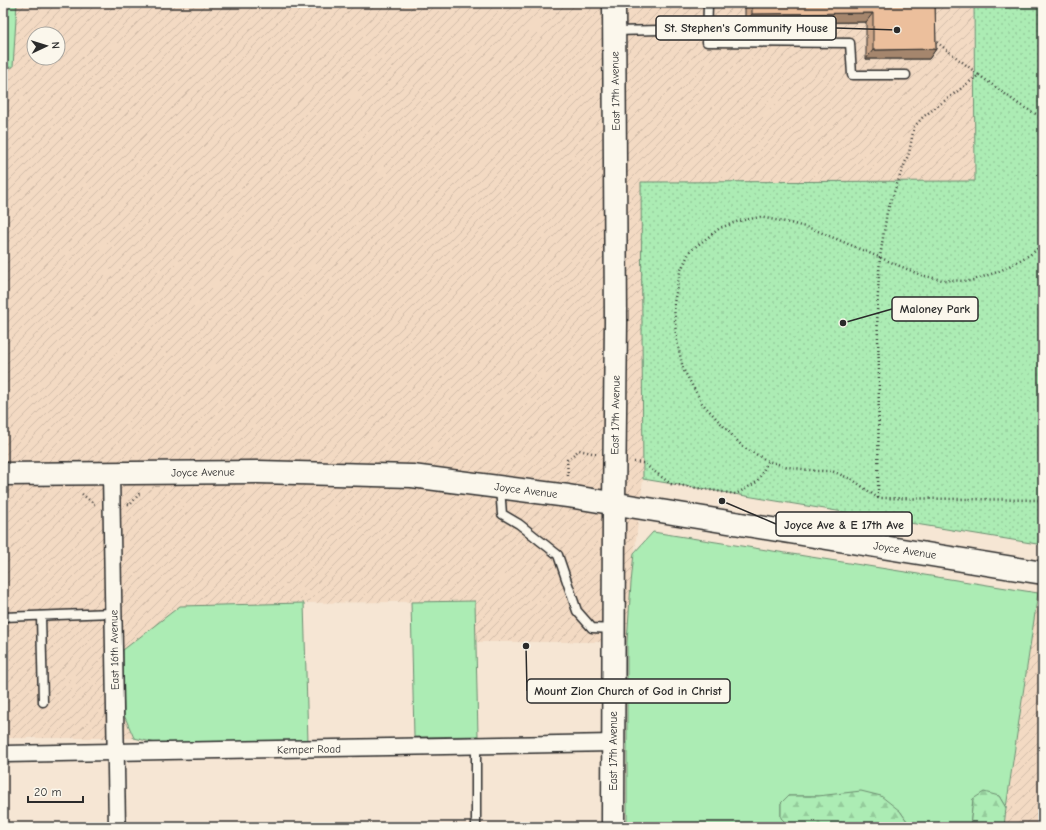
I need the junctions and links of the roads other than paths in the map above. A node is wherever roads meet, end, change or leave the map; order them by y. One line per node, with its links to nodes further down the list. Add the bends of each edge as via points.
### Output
1 (614, 3): 4 (street, East 17th Avenue)
2 (708, 3): 3 (lane)
3 (707, 29): 4 (lane); 5 (lane, via 708,42 850,43 852,75)
4 (614, 30): 9 (street, East 17th Avenue)
5 (906, 75)
6 (3, 474): 7 (street, Joyce Avenue)
7 (111, 474): 8 (street, Joyce Avenue, via 258,472 412,476); 11 (street, East 16th Avenue)
8 (500, 487): 9 (street, Joyce Avenue); 14 (lane, via 502,514 558,555 577,611 592,628)
9 (614, 503): 10 (street, Joyce Avenue); 14 (street, East 17th Avenue)
10 (1043, 573)
11 (113, 613): 12 (lane); 18 (street, East 16th Avenue)
12 (41, 616): 13 (lane); 15 (lane)
13 (3, 617)
14 (614, 629): 16 (street, East 17th Avenue)
15 (43, 702)
16 (613, 744): 17 (street, Kemper Road); 22 (street, East 17th Avenue)
17 (476, 746): 18 (street, Kemper Road); 21 (lane)
18 (116, 752): 19 (street, Kemper Road); 20 (street, East 16th Avenue)
19 (5, 754)
20 (117, 827)
21 (476, 827)
22 (613, 827)

